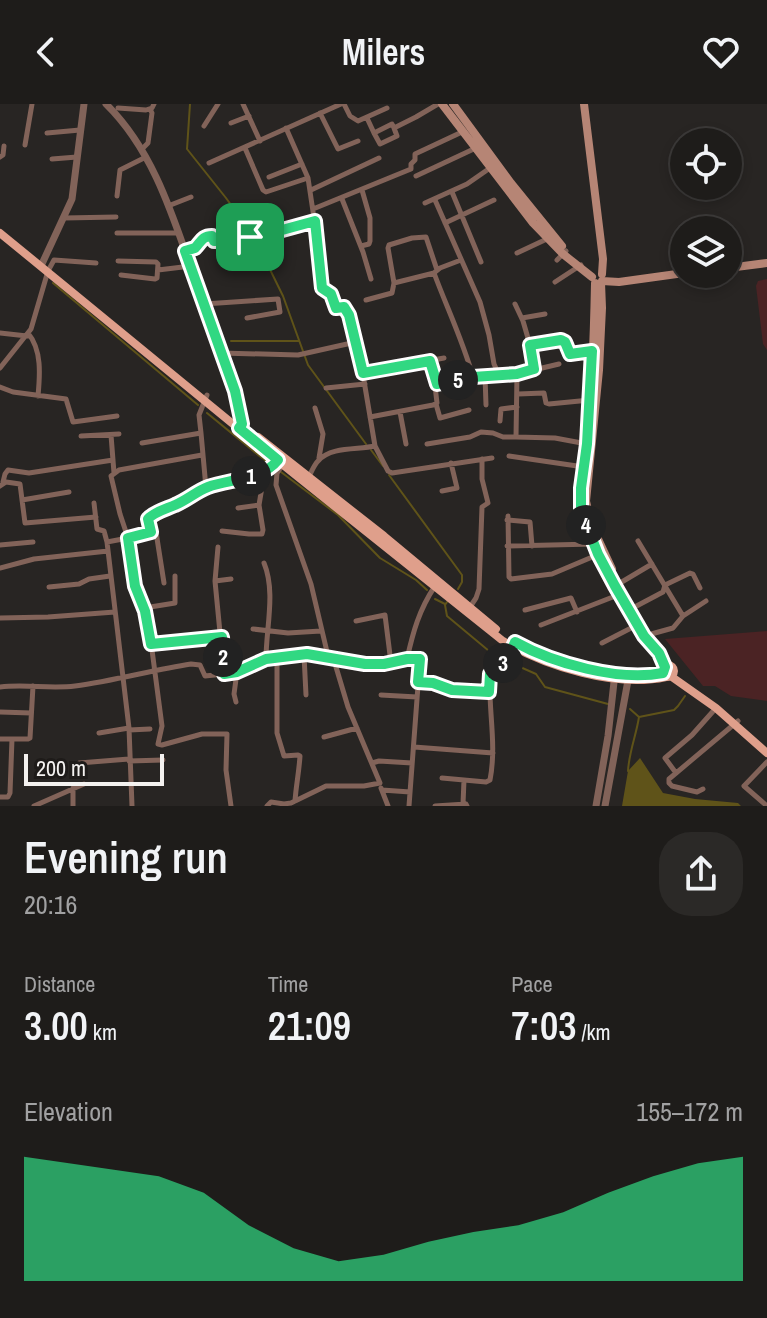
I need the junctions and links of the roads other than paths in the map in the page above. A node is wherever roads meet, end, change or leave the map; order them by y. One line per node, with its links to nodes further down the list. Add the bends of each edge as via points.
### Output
1 (32, 104): 26 (street)
2 (84, 104): 20 (street)
3 (106, 104): 12 (street)
4 (218, 104): 17 (street)
5 (243, 104): 14 (street)
6 (342, 104): 13 (street); 15 (street, via 358,121)
7 (440, 104): 19 (street); 21 (main road)
8 (453, 104): 21 (main road)
9 (581, 104): 78 (main road, via 603,259)
10 (152, 107): 12 (street); 30 (street)
11 (387, 108): 15 (street)
12 (118, 109): 30 (street)
13 (320, 113): 18 (street); 25 (street, via 338,149)
14 (249, 116): 16 (street); 24 (street)
15 (367, 118): 23 (street)
16 (231, 123)
17 (204, 126)
18 (286, 128): 24 (street); 36 (street)
19 (394, 128): 23 (street, via 392,124); 23 (street, via 397,136 380,144)
20 (80, 130): 22 (street); 32 (street)
21 (466, 130): 28 (main road); 42 (street, via 415,154 411,169)
22 (47, 133)
23 (374, 133)
24 (260, 141): 29 (street)
25 (358, 141)
26 (25, 145)
27 (4, 146): 31 (street)
28 (479, 147): 37 (main road); 38 (street)
29 (245, 148): 35 (street); 40 (street, via 266,192)
30 (144, 153): 44 (street, via 120,170); 50 (street)
31 (0, 157)
32 (77, 157): 34 (street); 54 (street)
33 (379, 158): 41 (street)
34 (52, 159)
35 (209, 163)
36 (302, 164): 39 (street); 40 (street)
37 (493, 166): 43 (street); 61 (main road)
38 (416, 176)
39 (269, 177)
40 (308, 178): 41 (street)
41 (310, 190): 51 (street)
42 (362, 190): 46 (street); 62 (street, via 370,241)
43 (452, 192): 47 (street); 52 (street)
44 (117, 196)
45 (191, 197): 50 (street)
46 (342, 199): 51 (street); 62 (street)
47 (435, 200): 49 (street); 56 (street)
48 (494, 200): 52 (street)
49 (425, 203)
50 (168, 206): 60 (street)
51 (313, 209): 55 (street)
52 (461, 215): 56 (street); 67 (street)
53 (116, 217): 54 (street)
54 (64, 218): 70 (street)
55 (315, 221): 63 (street, via 253,238 245,231 217,241 209,236); 90 (street, via 322,288 336,308 344,307)
56 (445, 223): 65 (street)
57 (0, 226): 70 (main road)
58 (0, 233): 70 (main road)
59 (117, 233): 60 (street)
60 (179, 233): 63 (street)
61 (550, 237): 64 (street); 72 (main road, via 562,255)
62 (361, 246): 79 (street)
63 (185, 251): 71 (street)
64 (517, 253)
65 (461, 260): 75 (street); 101 (street, via 480,302)
66 (118, 261): 74 (street, via 156,262)
67 (481, 262)
68 (96, 263): 70 (street, via 55,259)
69 (767, 263): 73 (main road)
70 (45, 266): 89 (street); 110 (main road)
71 (191, 266): 74 (street); 83 (street)
72 (580, 266): 78 (main road); 80 (street)
73 (742, 266)
74 (158, 270): 76 (street, via 155,279)
75 (436, 272): 81 (street); 81 (street, via 426,237 412,238 388,246); 103 (street)
76 (121, 275)
77 (670, 275): 78 (main road)
78 (598, 277): 92 (main road); 177 (main road, via 599,370 586,501)
79 (371, 279)
80 (555, 282)
81 (394, 283): 82 (street, via 391,294)
82 (366, 300)
83 (204, 304): 86 (street, via 278,299 280,312); 93 (street)
84 (515, 304): 87 (street)
85 (545, 314): 87 (street)
86 (247, 318)
87 (521, 318): 91 (street)
88 (0, 333): 89 (street)
89 (27, 335): 97 (street); 109 (street, via 36,345)
90 (356, 342): 93 (street, via 302,354); 99 (street)
91 (530, 345): 92 (street, via 561,340 570,354); 98 (street)
92 (592, 351): 111 (main road)
93 (221, 353): 121 (street)
94 (444, 358): 95 (street)
95 (430, 361): 99 (street); 105 (street)
96 (559, 364): 98 (street)
97 (0, 368)
98 (534, 369): 100 (street)
99 (363, 373): 104 (street)
100 (517, 374): 101 (street); 108 (street)
101 (499, 375): 102 (street)
102 (485, 376): 103 (street); 113 (street)
103 (473, 377): 105 (street)
104 (365, 384): 107 (street); 119 (street)
105 (437, 384): 112 (street)
106 (0, 387): 109 (street)
107 (326, 388)
108 (518, 394): 111 (street, via 544,393 549,404); 114 (street)
109 (38, 396): 118 (street, via 67,400 73,422)
110 (206, 398): 121 (main road); 122 (street, via 199,415)
111 (590, 400): 130 (main road)
112 (436, 404): 116 (street, via 440,418); 117 (street)
113 (486, 405)
114 (517, 407): 120 (street, via 501,409); 126 (street)
115 (315, 408): 135 (street, via 323,434)
116 (469, 410)
117 (400, 412): 119 (street); 128 (street)
118 (117, 416)
119 (370, 417): 131 (street)
120 (500, 421)
121 (241, 426): 138 (main road)
122 (201, 433): 127 (street); 132 (street)
123 (119, 434): 124 (street)
124 (111, 435): 125 (street); 137 (street)
125 (81, 436)
126 (516, 437): 129 (street, via 481,432); 130 (street)
127 (142, 443)
128 (406, 444)
129 (427, 444)
130 (587, 444): 140 (main road)
131 (375, 446): 135 (street); 139 (street, via 392,473)
132 (202, 455): 141 (street); 145 (street)
133 (509, 456): 140 (street)
134 (492, 458): 136 (street)
135 (319, 459): 143 (street)
136 (482, 459): 139 (street); 182 (street, via 488,503 482,507 479,589)
137 (113, 460): 141 (street); 144 (street, via 29,473 8,470)
138 (282, 460): 142 (street); 143 (main road); 193 (street, via 276,485)
139 (451, 463): 146 (street, via 457,488)
140 (584, 467): 159 (main road, via 581,511)
141 (114, 473): 155 (street, via 112,483)
142 (257, 473): 145 (street); 150 (street, via 262,487)
143 (308, 479): 174 (main road)
144 (2, 484): 148 (street, via 20,484)
145 (206, 488): 154 (street, via 148,517)
146 (442, 491)
147 (69, 492): 148 (street)
148 (22, 500): 152 (street, via 25,523)
149 (94, 503): 152 (street)
150 (259, 505): 151 (street); 153 (street, via 262,534)
151 (238, 508)
152 (96, 517): 158 (street, via 97,530 104,531)
153 (222, 531)
154 (151, 532): 155 (street); 173 (street, via 156,532)
155 (128, 538): 158 (street); 180 (street)
156 (638, 541): 167 (street)
157 (33, 542): 160 (street)
158 (107, 542): 164 (street)
159 (594, 544): 162 (street); 165 (main road)
160 (0, 545)
161 (507, 546): 162 (street); 162 (street, via 508,518 530,522); 165 (street, via 511,579 552,574)
162 (532, 546)
163 (218, 547): 172 (street)
164 (108, 551): 168 (street); 169 (street)
165 (598, 554): 177 (main road)
166 (264, 563): 192 (street)
167 (652, 564): 175 (street); 177 (street)
168 (0, 568)
169 (111, 576): 176 (street); 184 (street)
170 (175, 576): 180 (street, via 175,603)
171 (231, 579): 172 (street)
172 (215, 581): 195 (street)
173 (164, 583)
174 (436, 584): 182 (main road); 203 (street, via 416,622)
175 (665, 585): 178 (street, via 692,573); 181 (street, via 663,592); 186 (street)
176 (49, 587)
177 (618, 588): 181 (main road); 185 (street)
178 (700, 588)
179 (706, 601): 186 (street)
180 (143, 608): 197 (street)
181 (631, 609): 190 (main road); 194 (main road)
182 (468, 610): 198 (main road)
183 (525, 610): 185 (street, via 571,598)
184 (115, 612): 187 (street); 210 (street)
185 (577, 612): 189 (street)
186 (683, 616): 194 (street, via 673,628)
187 (0, 618)
188 (356, 621): 204 (street, via 386,616)
189 (541, 625)
190 (638, 625): 194 (main road); 196 (street)
191 (253, 629): 192 (street)
192 (268, 630): 193 (street); 202 (street)
193 (321, 631): 201 (street)
194 (647, 635): 207 (main road)
195 (222, 637): 197 (street); 208 (street)
196 (602, 643)
197 (151, 644): 205 (street)
198 (514, 645): 209 (main road); 215 (street, via 490,674)
199 (304, 655): 200 (street); 201 (street); 216 (street)
200 (277, 657): 202 (street); 250 (street, via 278,738 284,756 300,756)
201 (330, 657): 204 (street); 224 (street)
202 (266, 659): 206 (street)
203 (407, 659): 204 (street); 212 (street, via 420,659)
204 (391, 663)
205 (155, 671): 208 (street, via 198,664 205,676); 210 (street); 255 (street, via 162,726 158,744 227,734)
206 (237, 672): 208 (street); 219 (street)
207 (668, 672): 211 (main road); 220 (main road); 223 (main road)
208 (224, 674)
209 (615, 676): 211 (main road); 260 (street)
210 (123, 677): 213 (street, via 76,686); 225 (street)
211 (629, 678): 261 (street)
212 (418, 682): 215 (street); 218 (street)
213 (33, 686): 214 (street); 222 (street)
214 (0, 687)
215 (489, 692): 233 (street)
216 (306, 695)
217 (381, 695): 218 (street)
218 (417, 697): 232 (street)
219 (236, 702)
220 (716, 708): 223 (main road); 241 (street, via 665,758)
221 (0, 712): 222 (street)
222 (31, 713): 230 (street, via 30,738)
223 (737, 722): 231 (main road); 234 (main road); 241 (street)
224 (357, 728): 228 (street); 239 (street)
225 (129, 729): 226 (street); 227 (street); 235 (street)
226 (150, 729)
227 (99, 733)
228 (324, 737)
229 (0, 739): 230 (street)
230 (12, 739): 249 (street, via 10,793)
231 (767, 746)
232 (414, 747): 233 (street); 240 (street)
233 (493, 753): 243 (street, via 490,780)
234 (767, 753)
235 (129, 760): 236 (street); 238 (street); 254 (street)
236 (163, 760)
237 (767, 762): 262 (street, via 744,786)
238 (79, 763)
239 (372, 763): 240 (street); 245 (street)
240 (412, 763): 248 (street)
241 (676, 773): 247 (street, via 670,785)
242 (442, 778): 243 (street)
243 (464, 780): 251 (street)
244 (84, 784): 246 (street)
245 (381, 787): 248 (street); 250 (street, via 326,786); 257 (street)
246 (73, 788): 252 (street); 253 (street)
247 (703, 789)
248 (410, 792): 258 (street)
249 (0, 797)
250 (295, 801): 256 (street)
251 (465, 805): 259 (street)
252 (34, 806)
253 (73, 806)
254 (132, 806)
255 (231, 806)
256 (267, 806)
257 (388, 806)
258 (409, 806)
259 (435, 806)
260 (596, 806)
261 (605, 806)
262 (767, 806)

